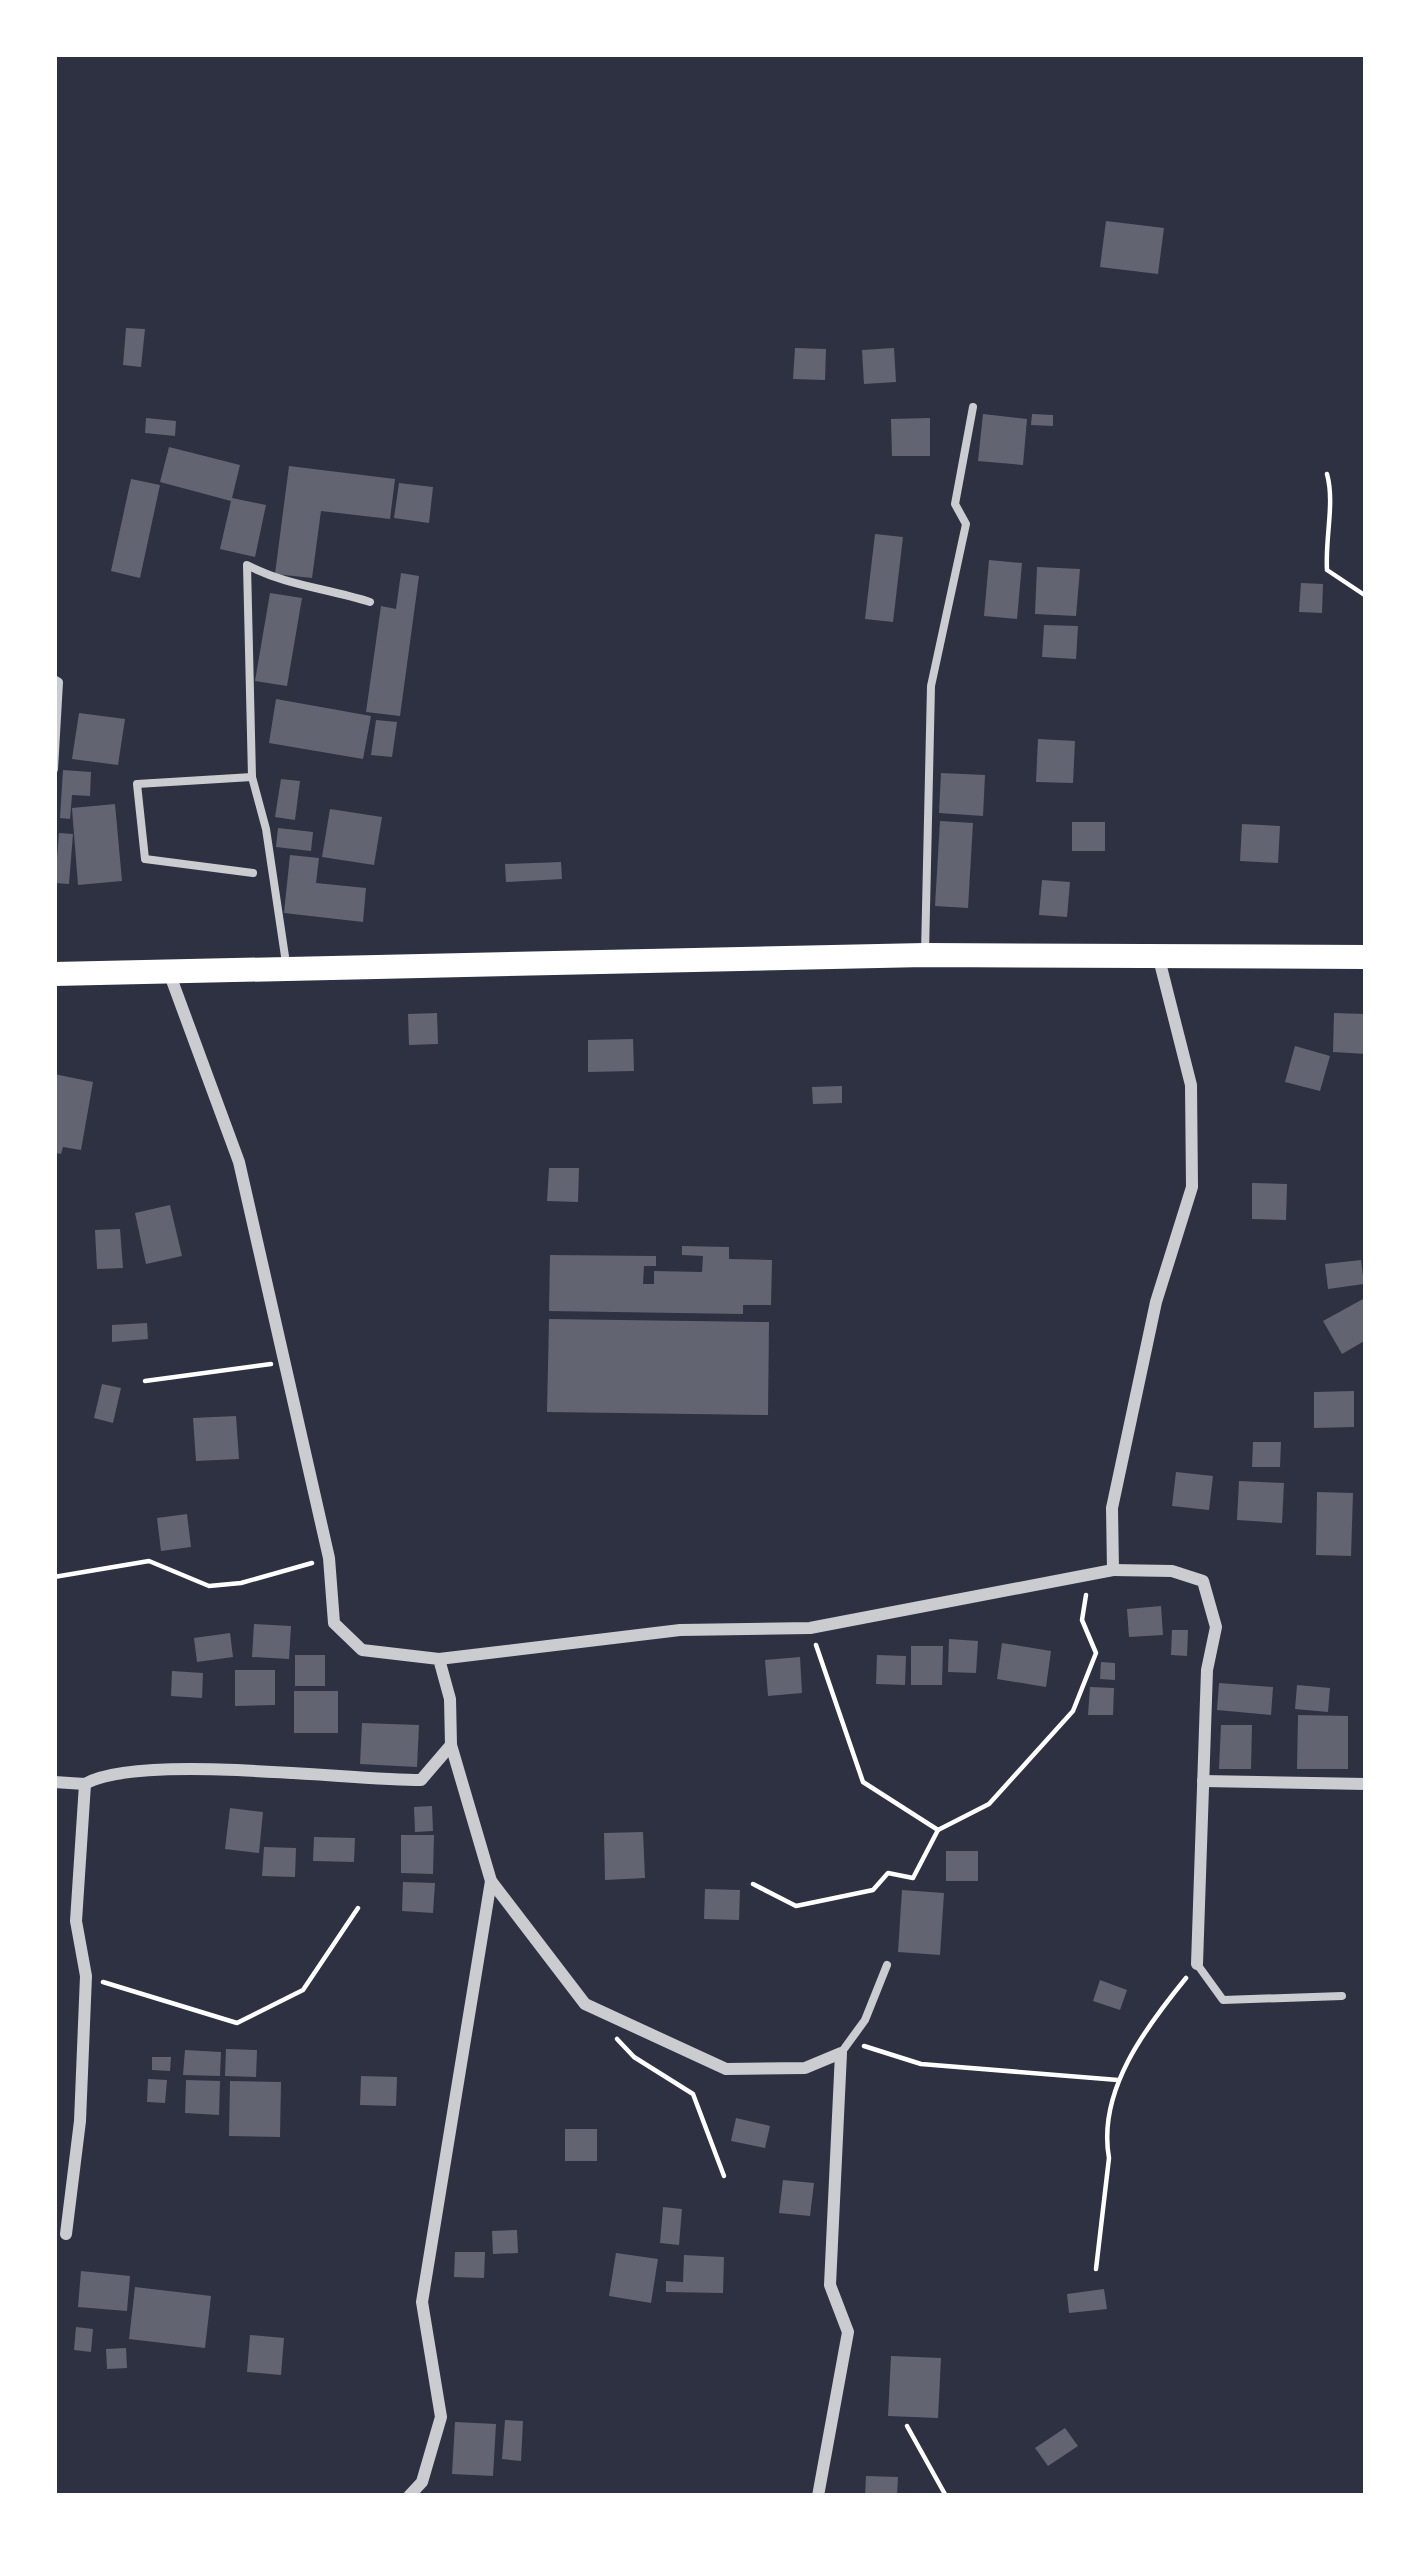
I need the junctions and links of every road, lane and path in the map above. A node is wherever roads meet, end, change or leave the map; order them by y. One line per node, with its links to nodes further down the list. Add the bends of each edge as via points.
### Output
1 (973, 407): 9 (lane, via 955,504 966,524 960,565 931,686)
2 (1327, 474): 3 (path, via 1334,498 1324,524 1327,570)
3 (1366, 596)
4 (370, 602): 7 (lane, via 286,585 247,565)
5 (54, 679): 6 (lane)
6 (54, 770)
7 (252, 777): 8 (lane, via 137,784 145,859); 12 (lane)
8 (253, 873)
9 (926, 955): 10 (highway); 12 (highway)
10 (1158, 955): 11 (highway); 18 (street, via 1191,1085 1192,1186 1156,1302 1112,1508)
11 (1366, 957)
12 (288, 970): 14 (highway)
13 (54, 974): 14 (highway)
14 (170, 975): 15 (street, via 239,1162)
15 (283, 1362): 16 (path); 17 (street)
16 (145, 1381)
17 (329, 1558): 20 (path, via 209,1586 149,1561); 22 (street, via 334,1623 362,1649)
18 (1113, 1570): 19 (street); 24 (street, via 1172,1571 1203,1582 1216,1627)
19 (1088, 1574): 21 (street); 28 (path, via 1082,1620 1096,1653 1072,1711 989,1804)
20 (54, 1576)
21 (810, 1628): 22 (street, via 680,1630); 28 (path, via 862,1782)
22 (439, 1659): 23 (street)
23 (451, 1745): 26 (street, via 421,1780 196,1769 106,1772); 29 (street)
24 (1203, 1781): 27 (street); 32 (street)
25 (54, 1782): 26 (street)
26 (85, 1784): 34 (street, via 76,1922)
27 (1366, 1784)
28 (938, 1830): 30 (path, via 913,1878 888,1873 873,1890 796,1906)
29 (491, 1881): 36 (street); 43 (street, via 422,2302 442,2417)
30 (753, 1884)
31 (358, 1908): 34 (path, via 303,1990 237,2023)
32 (1197, 1964): 35 (lane, via 1223,2000); 38 (path, via 1148,2024)
33 (887, 1965): 37 (lane)
34 (86, 1976): 40 (street)
35 (1342, 1996)
36 (585, 2004): 37 (street, via 726,2069 806,2068); 39 (path, via 634,2057 693,2094)
37 (842, 2053): 38 (path, via 866,2046 921,2064); 44 (street, via 830,2285 848,2332)
38 (1118, 2080): 41 (path)
39 (724, 2176)
40 (65, 2234)
41 (1096, 2269)
42 (908, 2426): 45 (path)
43 (413, 2494)
44 (818, 2496)
45 (946, 2496)

